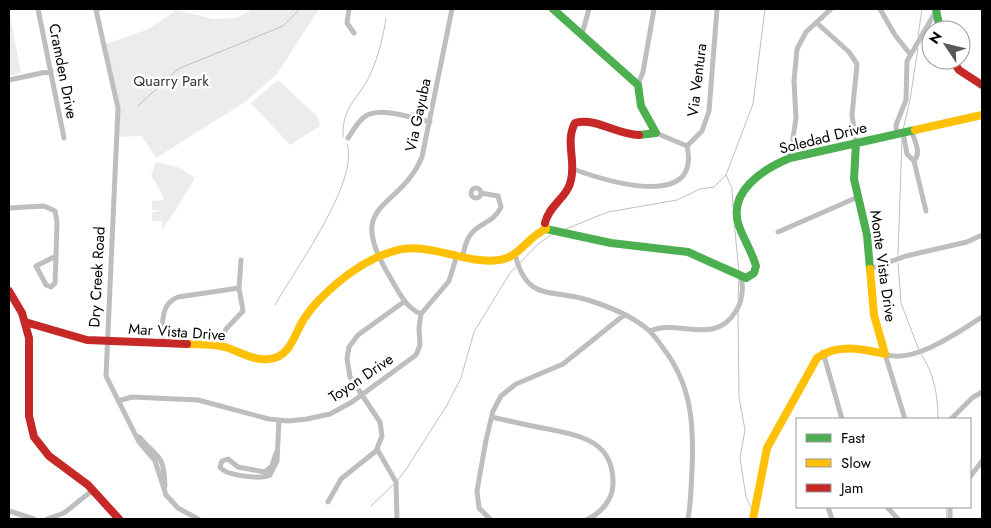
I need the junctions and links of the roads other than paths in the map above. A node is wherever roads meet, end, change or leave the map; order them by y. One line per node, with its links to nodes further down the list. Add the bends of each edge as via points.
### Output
1 (38, 9): 17 (street, Cramden Drive)
2 (99, 9): 62 (street, Dry Creek Road, via 96,10 118,108)
3 (349, 9): 13 (street, via 347,23)
4 (452, 9): 22 (street, Via Gayuba)
5 (553, 9): 14 (street)
6 (589, 9): 14 (street)
7 (654, 9): 20 (street)
8 (717, 9): 29 (street, Via Ventura, via 709,111 702,131)
9 (831, 9): 12 (street)
10 (880, 9): 15 (street)
11 (936, 10): 15 (street)
12 (817, 23): 27 (street, via 849,52 857,64 852,115); 31 (street, via 802,37 796,55 796,118)
13 (354, 33)
14 (582, 34): 20 (street)
15 (910, 54): 23 (street, via 906,100 896,125)
16 (959, 70): 19 (street)
17 (51, 71): 18 (street); 25 (street, Cramden Drive)
18 (9, 80)
19 (982, 85)
20 (638, 86): 24 (street, via 641,106)
21 (982, 115): 23 (street, Soledad Drive)
22 (430, 122): 26 (street, via 372,113 360,121); 46 (street, Via Gayuba, via 418,166 383,203 374,219 372,240)
23 (904, 132): 27 (street, Soledad Drive); 28 (street); 30 (street)
24 (656, 133): 29 (street); 33 (street, via 634,135 589,122 575,123 570,131)
25 (64, 138)
26 (348, 138)
27 (856, 143): 31 (street, Soledad Drive); 35 (street, Monte Vista Drive, via 853,176)
28 (916, 144): 30 (street, via 910,142); 32 (street, via 918,154)
29 (687, 146): 33 (street, via 689,160 686,172 681,179 668,185 624,184)
30 (906, 146): 32 (street, via 908,156)
31 (790, 158): 49 (street, Soledad Drive, via 758,176 736,208 738,224 755,263)
32 (914, 160): 37 (street)
33 (573, 169): 38 (street, via 567,191)
34 (481, 194): 44 (street, via 498,196 501,207 470,233)
35 (858, 197): 40 (street); 48 (street, Monte Vista Drive)
36 (9, 208): 45 (street, via 44,206 55,211)
37 (926, 211)
38 (546, 216): 39 (street); 41 (street)
39 (546, 229): 41 (street); 50 (street, via 595,240 688,252)
40 (778, 232)
41 (532, 235): 43 (street)
42 (982, 235): 48 (street)
43 (515, 254): 44 (street, Mar Vista Drive, via 492,260); 57 (street, via 522,274 535,288 588,300)
44 (460, 255): 46 (street, Mar Vista Drive, via 410,247); 56 (street, via 450,281)
45 (56, 256): 45 (street, via 55,283 51,287 46,285 36,266)
46 (378, 258): 54 (street, Via Gayuba); 65 (street, Mar Vista Drive, via 321,297 304,319 287,351 278,358 260,360)
47 (241, 260): 51 (street)
48 (870, 269): 67 (street, Monte Vista Drive, via 874,315)
49 (751, 276): 50 (street); 53 (street)
50 (741, 277): 53 (street)
51 (240, 288): 64 (street, via 178,296 171,300 163,312); 65 (street, via 242,311 226,329)
52 (9, 291): 55 (street)
53 (742, 294): 61 (street, via 739,307 724,325 700,331 665,327)
54 (405, 302): 56 (street, Via Gayuba); 69 (street, via 358,335 349,346 349,372)
55 (22, 313): 59 (street); 60 (street)
56 (421, 314): 69 (street, Toyon Drive, via 418,352)
57 (624, 315): 61 (street); 71 (street, via 563,364 508,389)
58 (982, 317): 67 (street, via 918,353 896,357)
59 (25, 322): 60 (street, Mar Vista Drive); 63 (street)
60 (44, 328): 62 (street, Mar Vista Drive, via 77,338); 63 (street, via 33,333)
61 (650, 331): 93 (street, via 676,367 690,405 693,434)
62 (107, 341): 64 (street, Mar Vista Drive); 70 (street, Dry Creek Road, via 106,376)
63 (29, 342): 80 (street, via 29,416 34,437 49,456)
64 (162, 344): 65 (street, Mar Vista Drive)
65 (220, 346)
66 (824, 352): 67 (street, via 854,349); 72 (street); 94 (street, via 812,363 771,439)
67 (885, 354): 73 (street, Monte Vista Drive)
68 (982, 392): 74 (street)
69 (362, 395): 75 (street, Toyon Drive, via 330,414); 76 (street, via 382,426)
70 (118, 401): 75 (street, Toyon Drive, via 132,397 198,400); 89 (street, Dry Creek Road, via 140,444 155,461 165,492 178,508)
71 (492, 416): 91 (street, via 479,473 477,500 481,512); 92 (street, via 573,434 600,448 611,466 613,488 601,511)
72 (842, 418)
73 (905, 418)
74 (952, 418)
75 (279, 420): 77 (street)
76 (377, 449): 81 (street, via 341,479); 90 (street, via 396,482)
77 (276, 453): 77 (street, via 272,466 265,472 238,467 228,460 222,461 220,467 224,472 262,478 275,469)
78 (982, 461): 79 (street)
79 (971, 475)
80 (93, 490): 84 (street); 88 (street)
81 (328, 502)
82 (888, 508): 95 (street)
83 (9, 511): 85 (street)
84 (64, 513): 86 (street); 87 (street)
85 (34, 519)
86 (47, 519)
87 (68, 519)
88 (118, 519)
89 (198, 519)
90 (397, 519)
91 (490, 519)
92 (588, 519)
93 (688, 519)
94 (753, 519)
95 (898, 519)

